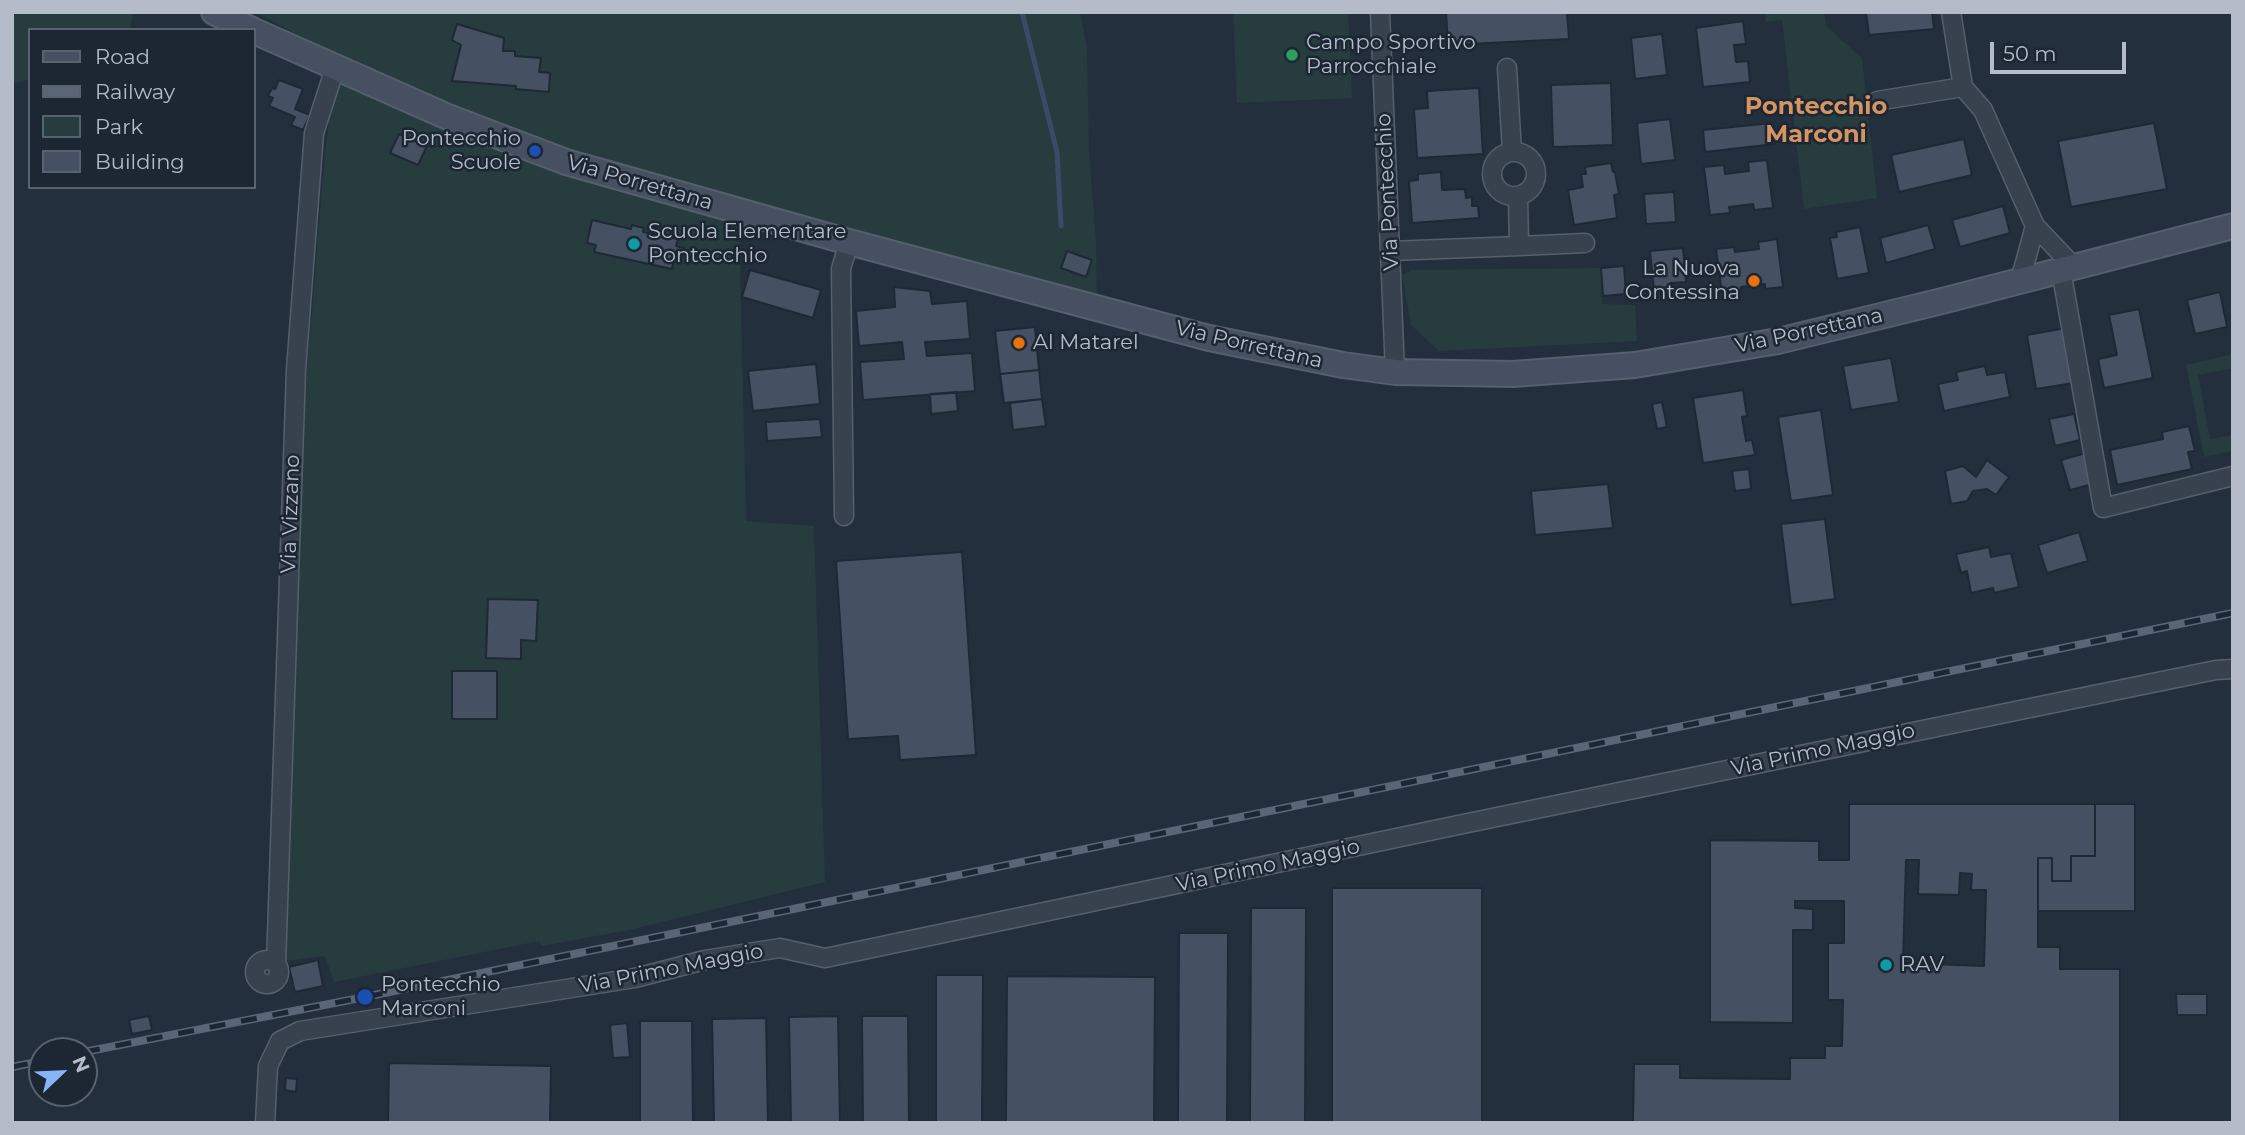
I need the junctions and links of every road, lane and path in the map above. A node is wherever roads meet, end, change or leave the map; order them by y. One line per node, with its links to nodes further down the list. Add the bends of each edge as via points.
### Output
1 (214, 12): 4 (main road, Via Porrettana)
2 (1380, 12): 17 (street, Via Pontecchio)
3 (1951, 12): 8 (street)
4 (249, 28)
5 (256, 31): 6 (main road, Via Porrettana)
6 (335, 68): 14 (main road, Via Porrettana, via 566,162); 24 (street, Via Vizzano, via 314,133 296,370 276,941)
7 (1507, 68): 10 (street)
8 (1963, 87): 9 (street); 12 (street, via 1983,110)
9 (1877, 102)
10 (1512, 152): 11 (street, via 1530,158 1535,166 1533,185); 11 (street, via 1495,162 1493,182 1499,190)
11 (1518, 196): 16 (street)
12 (2035, 226): 18 (street); 19 (street)
13 (2233, 226): 18 (main road, Via Porrettana)
14 (849, 242): 20 (main road, Via Porrettana, via 1209,338); 22 (street, via 841,270)
15 (1585, 243): 16 (street)
16 (1519, 246): 17 (street)
17 (1391, 251): 20 (street, Via Pontecchio)
18 (2068, 268): 19 (main road, Via Porrettana); 21 (street, via 2103,508)
19 (2020, 281): 20 (main road, Via Porrettana, via 1778,341 1635,365 1513,374)
20 (1395, 372)
21 (2233, 476)
22 (844, 516)
23 (2233, 669): 25 (street, Via Primo Maggio, via 825,958 780,948 635,978 300,1031 280,1041 268,1066)
24 (271, 962)
25 (265, 1123)

